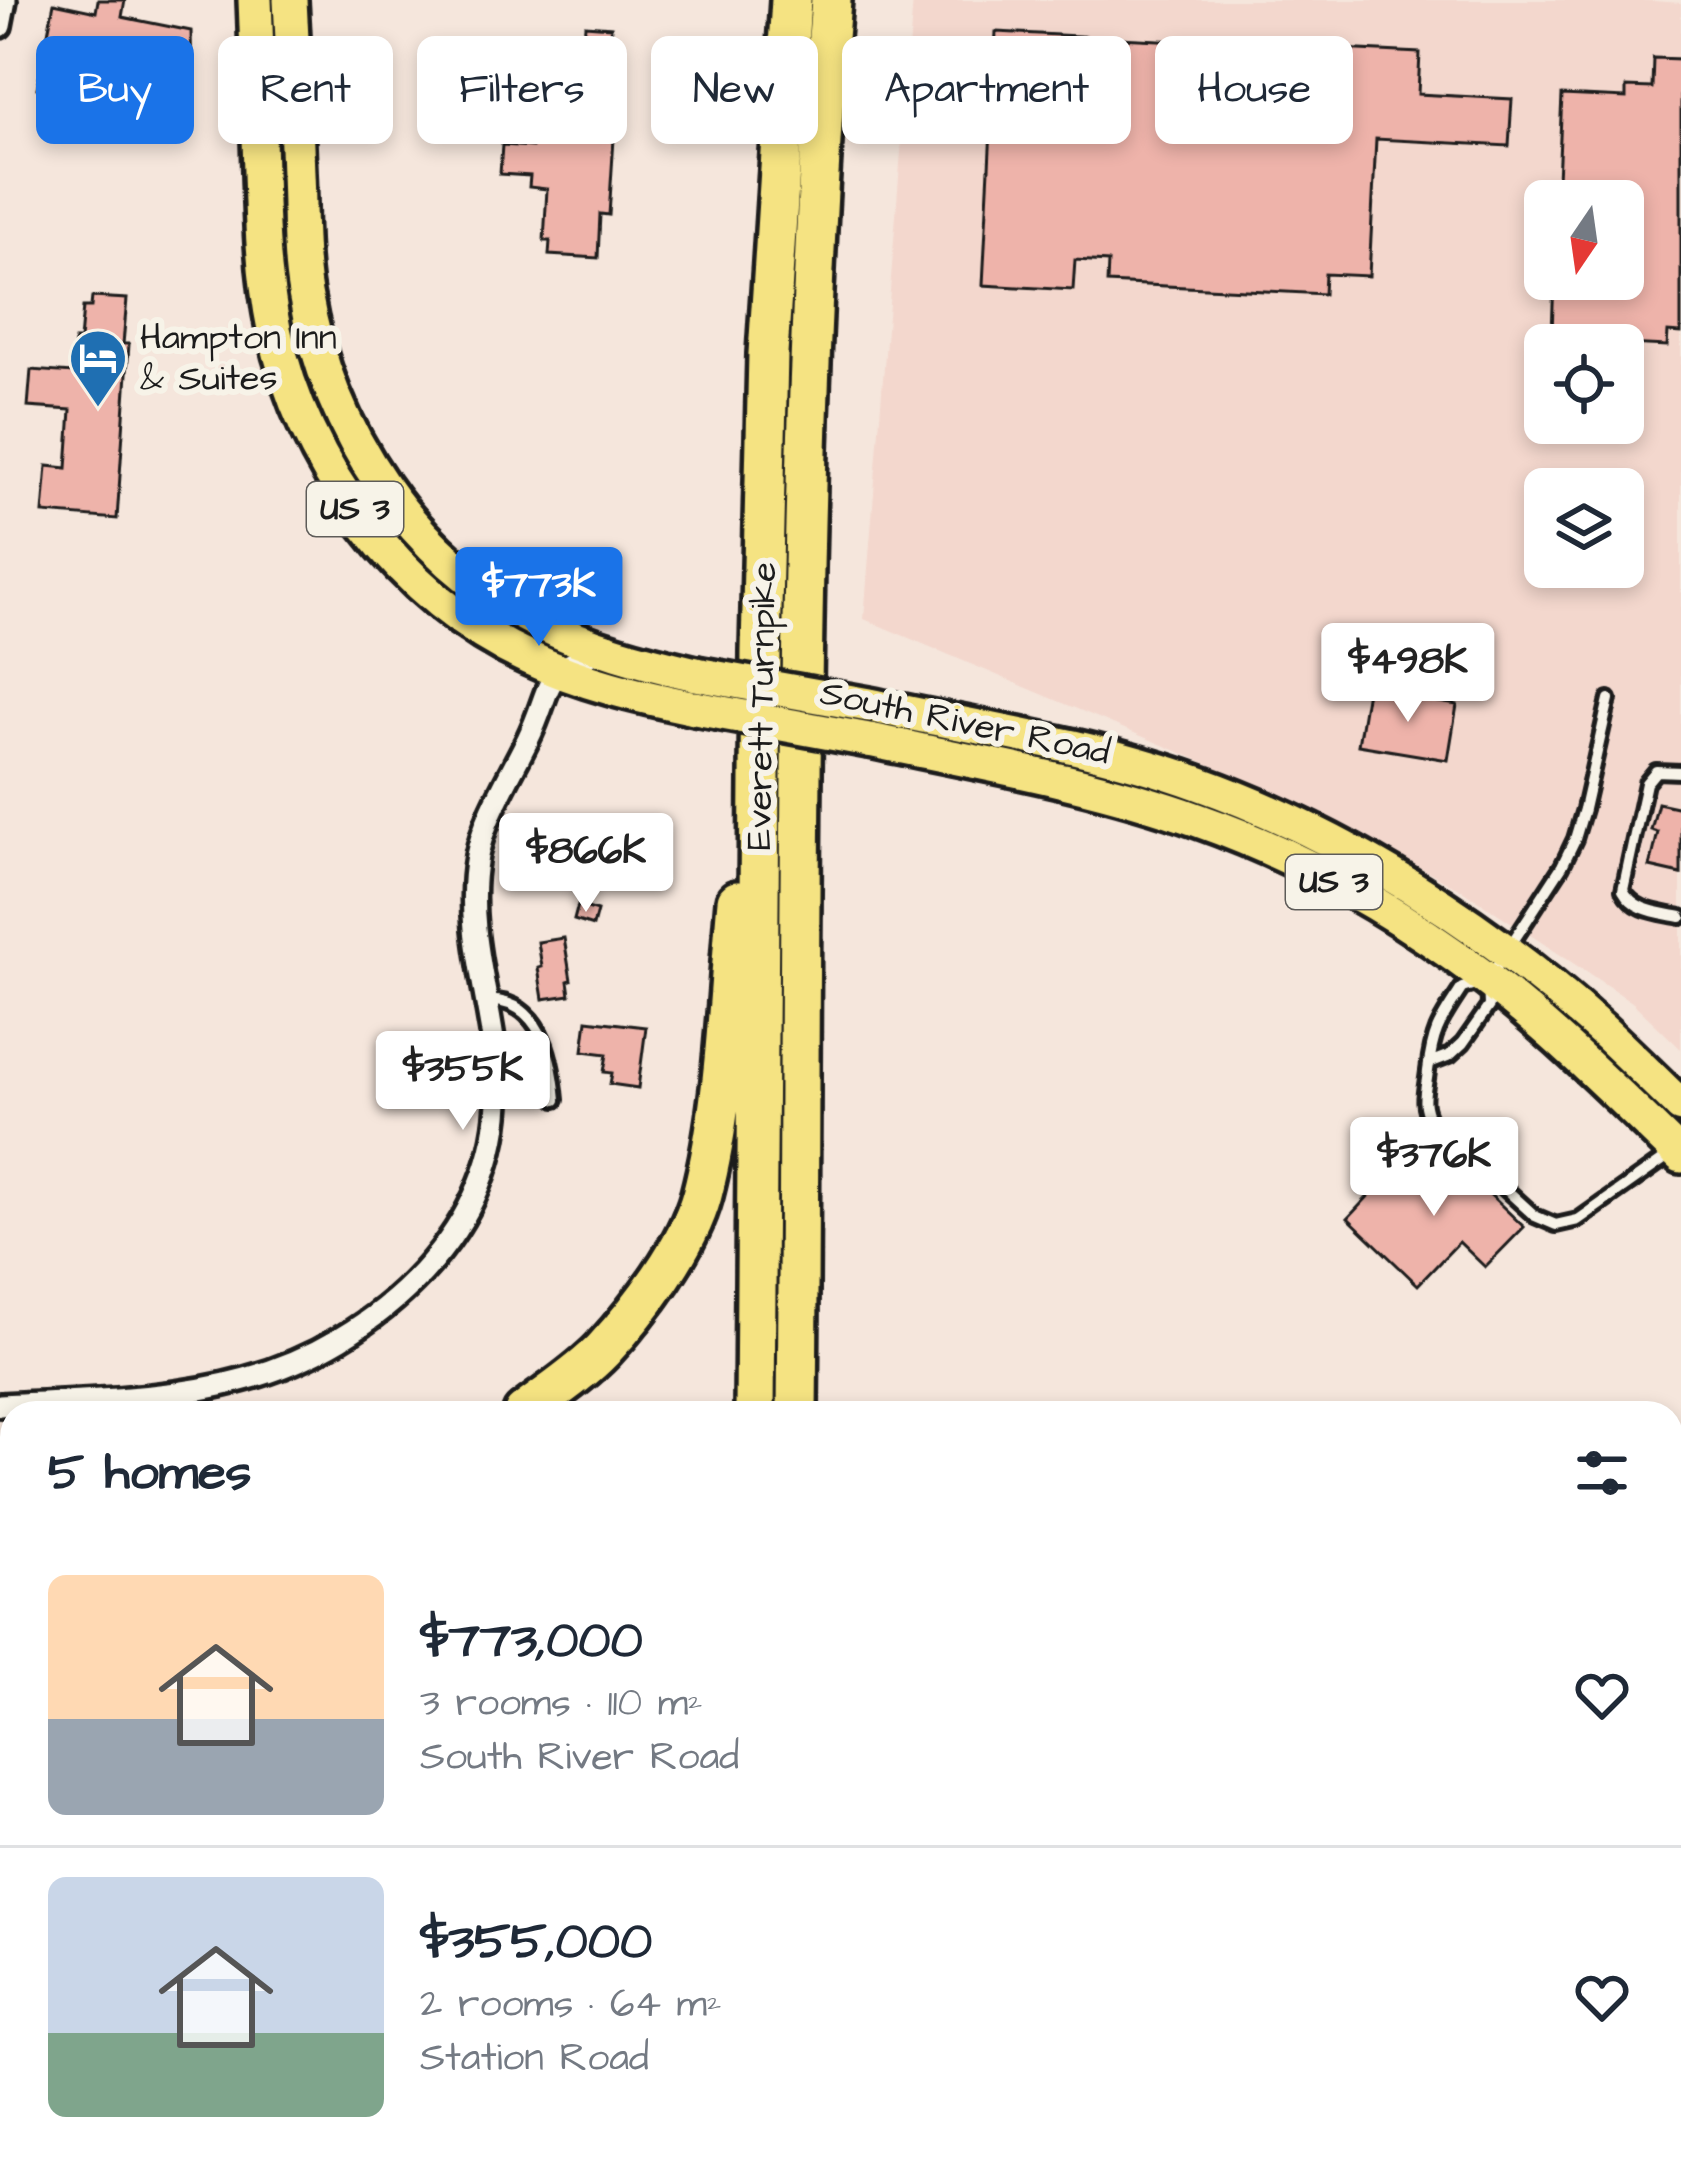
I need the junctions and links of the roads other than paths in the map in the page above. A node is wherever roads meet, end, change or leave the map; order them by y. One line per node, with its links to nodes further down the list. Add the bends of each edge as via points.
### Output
1 (5, 0): 6 (street)
2 (255, 0): 7 (main road, South River Road / US 3)
3 (290, 0): 8 (main road, US 3)
4 (790, 0): 12 (highway, Everett Turnpike, via 768,354)
5 (831, 0): 22 (highway, Everett Turnpike, via 804,467)
6 (0, 26)
7 (256, 36)
8 (292, 36)
9 (260, 144): 13 (main road, South River Road / US 3, via 274,325 323,460 374,535 436,598 494,640)
10 (297, 144): 11 (main road, US 3, via 304,290 326,374 376,478 460,571 539,623)
11 (606, 650): 13 (street); 19 (main road, South River Road / US 3, bridge, via 1098,754 1217,790 1328,839)
12 (761, 651): 28 (highway, via 718,1109 701,1198 649,1293 602,1351); 29 (highway, Everett Turnpike)
13 (557, 671): 14 (main road, South River Road / US 3); 16 (street)
14 (603, 687): 16 (street, via 566,697); 20 (main road, South River Road / US 3, bridge, via 1080,786 1201,821 1354,892)
15 (1609, 699): 19 (lane, via 1575,838)
16 (539, 716): 21 (street, via 477,856)
17 (1681, 772): 18 (lane, via 1656,771 1646,782 1623,890 1641,909)
18 (1681, 917)
19 (1507, 952): 20 (lane); 25 (main road, South River Road / US 3)
20 (1488, 980): 23 (lane, via 1482,1016 1450,1054); 23 (lane, via 1462,988 1436,1028); 26 (main road, South River Road / US 3)
21 (484, 1001): 24 (lane, via 524,1011 549,1051); 27 (street, via 498,1083 487,1162 478,1193 412,1285 321,1350 242,1380)
22 (801, 1015): 30 (highway, Everett Turnpike); 31 (highway)
23 (1429, 1063): 26 (lane, via 1422,1106 1430,1120 1534,1216 1556,1225 1578,1220)
24 (556, 1100)
25 (1681, 1106)
26 (1678, 1154)
27 (64, 1401)
28 (539, 1401)
29 (754, 1401)
30 (797, 1401)
31 (819, 1401)

